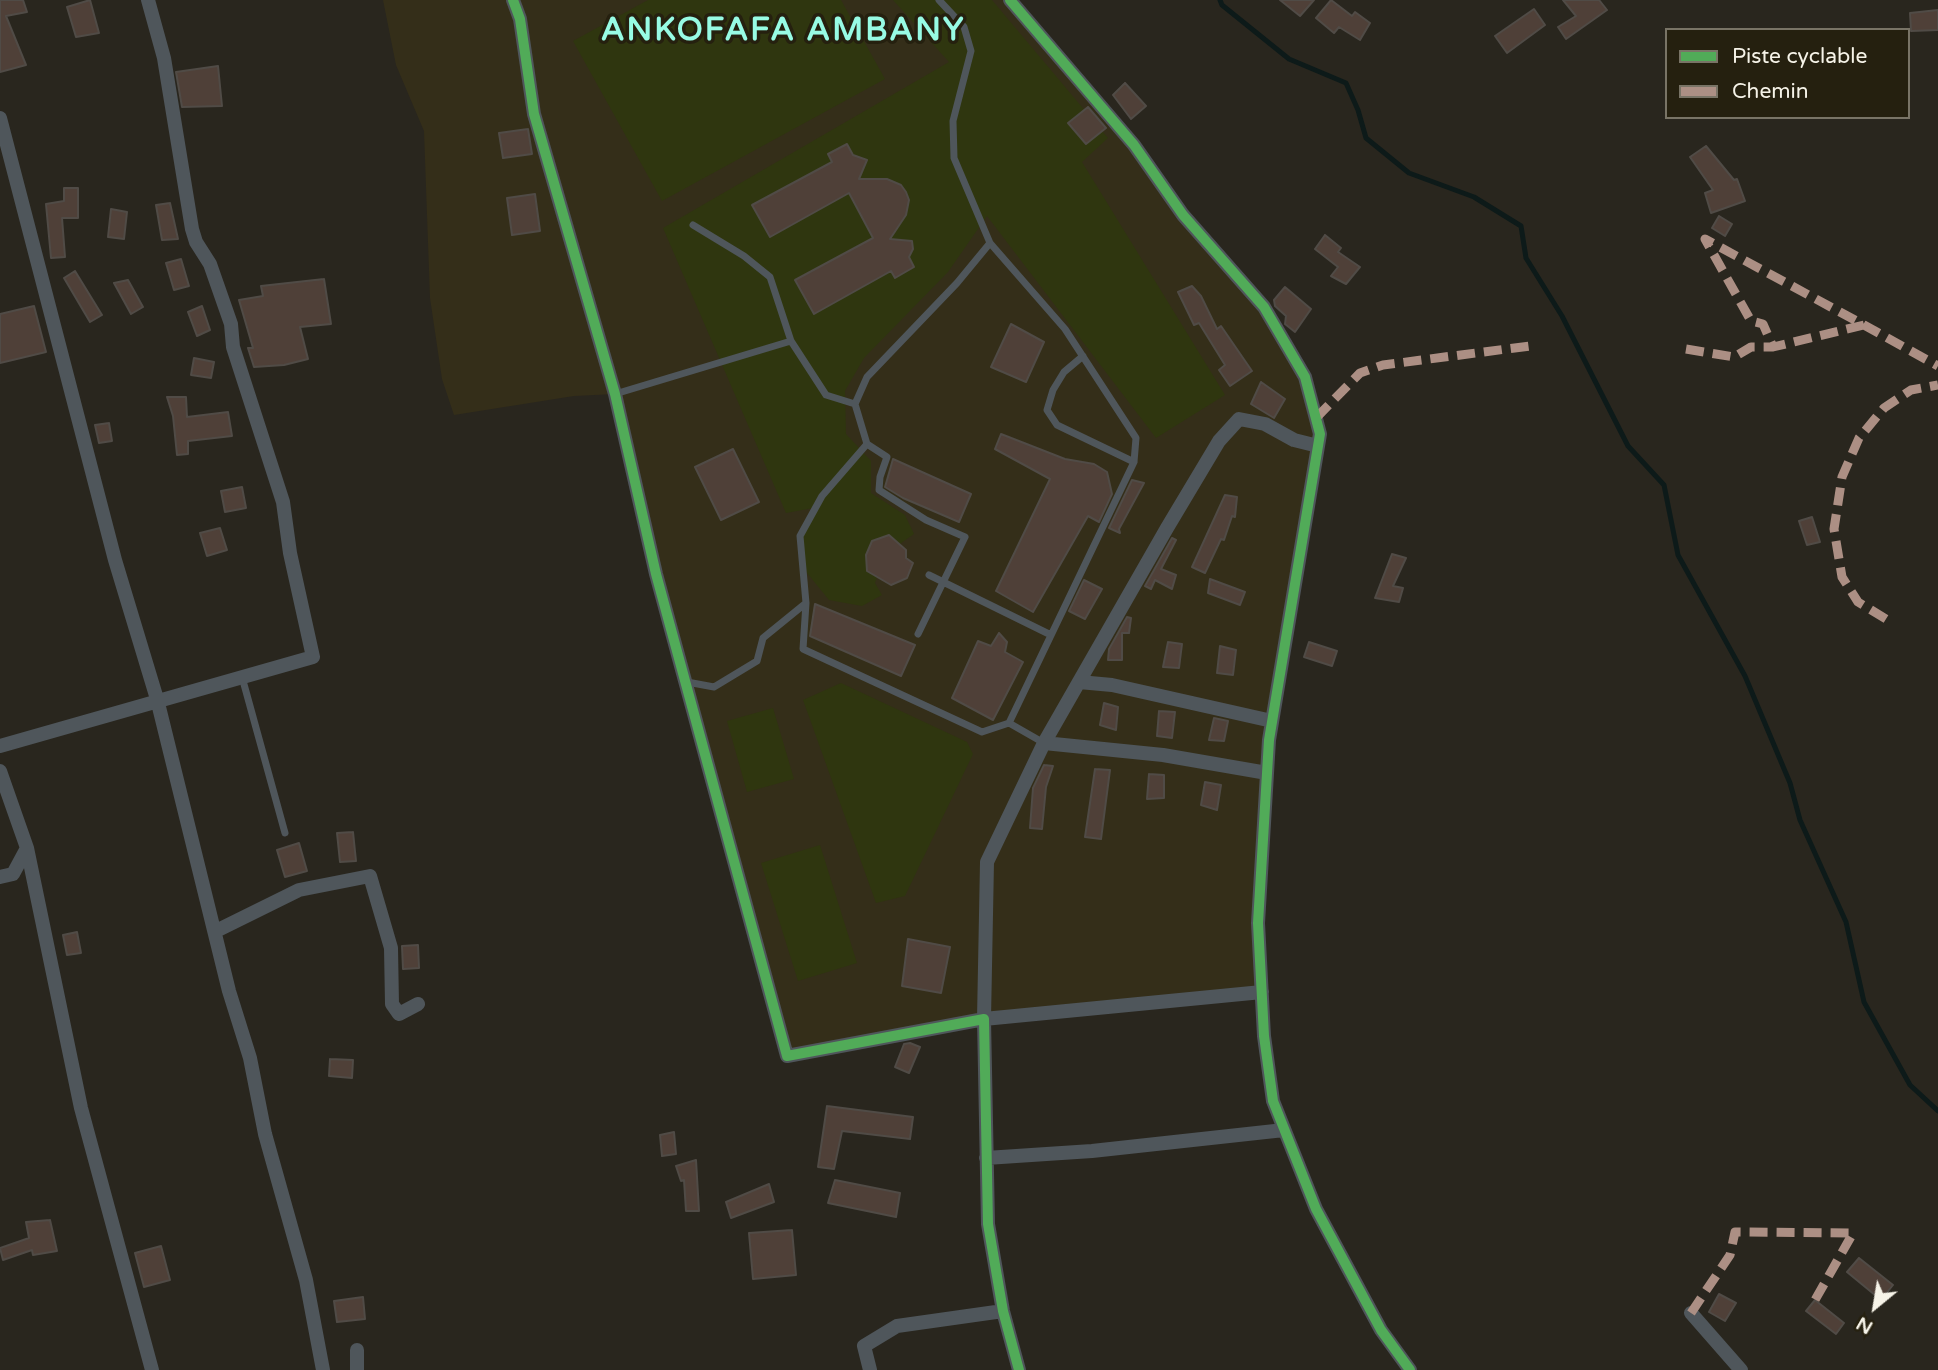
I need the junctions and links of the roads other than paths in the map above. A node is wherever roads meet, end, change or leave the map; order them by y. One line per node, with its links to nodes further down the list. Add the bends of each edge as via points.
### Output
1 (148, 0): 20 (street, via 164,58 192,229 231,324 243,381 283,502 313,657)
2 (513, 0): 10 (street, via 534,114)
3 (939, 0): 7 (lane, via 964,27 971,51 953,121 954,158)
4 (1010, 0): 13 (street, via 1134,145 1183,215 1264,307 1305,377 1320,433)
5 (0, 118): 23 (street, via 115,561)
6 (693, 225): 8 (lane, via 770,277)
7 (990, 243): 9 (lane); 11 (lane, via 867,377)
8 (791, 341): 10 (lane); 11 (lane, via 826,395)
9 (1083, 356): 14 (lane, via 1136,438); 14 (lane, via 1064,372 1047,410 1057,425)
10 (615, 394): 21 (street)
11 (855, 404): 12 (lane)
12 (867, 444): 16 (lane, via 887,457 879,491 965,537); 17 (lane, via 822,496 800,536)
13 (1318, 446): 22 (street, via 1239,419 1219,441); 24 (street)
14 (1135, 462): 19 (lane)
15 (929, 575): 16 (lane)
16 (943, 583): 18 (lane); 19 (lane)
17 (806, 603): 21 (lane, via 763,638 757,661 714,687); 25 (lane, via 803,649 982,732)
18 (918, 634)
19 (1051, 635): 25 (lane)
20 (242, 677): 23 (street); 30 (lane)
21 (686, 682): 36 (street, via 787,1056)
22 (1079, 682): 24 (street, via 1112,685); 26 (street)
23 (156, 699): 27 (street); 33 (street)
24 (1272, 721): 29 (street)
25 (1009, 723): 26 (lane)
26 (1044, 743): 29 (street, via 1163,755); 36 (street, via 987,862)
27 (0, 746)
28 (0, 771): 31 (street)
29 (1267, 773): 34 (street, via 1258,923)
30 (285, 833)
31 (27, 849): 32 (street, via 13,874); 42 (street, via 81,1108)
32 (0, 877)
33 (216, 931): 35 (street, via 299,890 370,876 391,948 392,1004 399,1014); 43 (street, via 306,1280)
34 (1262, 992): 36 (street); 37 (street, via 1273,1101)
35 (418, 1004)
36 (984, 1018): 38 (street)
37 (1284, 1130): 38 (street); 47 (street, via 1316,1209 1381,1330)
38 (986, 1158): 39 (street, via 988,1224)
39 (1003, 1311): 45 (street, via 897,1326 863,1346); 46 (street)
40 (1691, 1313): 48 (street)
41 (356, 1350): 44 (street)
42 (152, 1370)
43 (323, 1370)
44 (357, 1370)
45 (870, 1370)
46 (1019, 1370)
47 (1410, 1370)
48 (1741, 1370)

